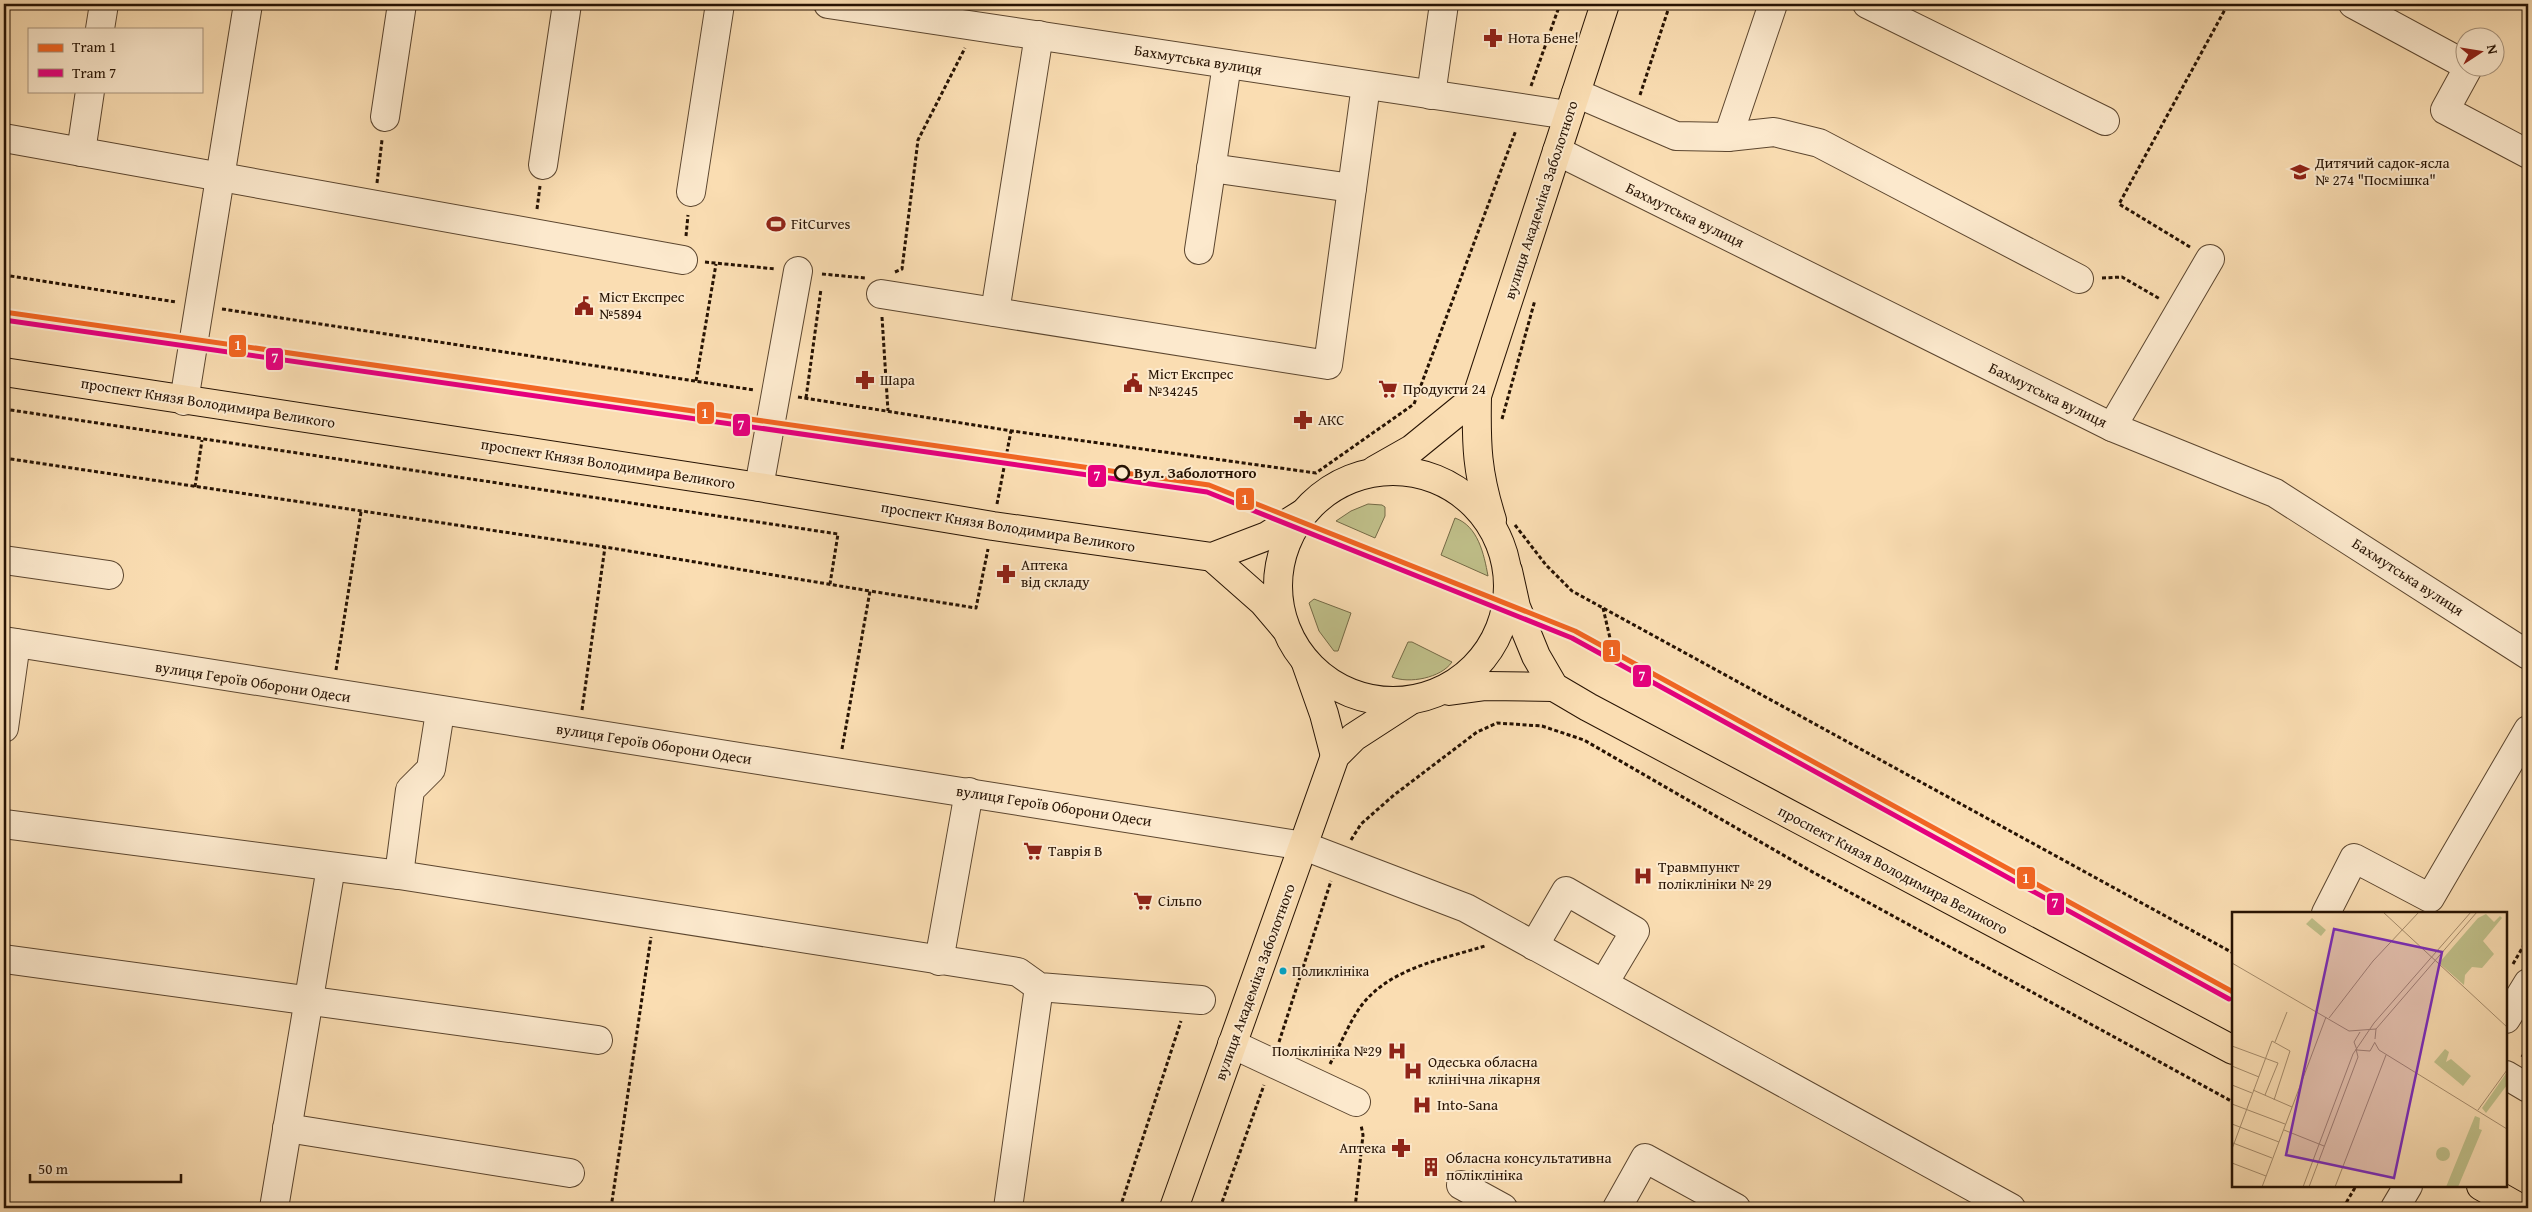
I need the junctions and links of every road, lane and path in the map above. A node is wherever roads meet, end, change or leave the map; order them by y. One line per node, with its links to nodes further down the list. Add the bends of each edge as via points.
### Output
1 (104, 4): 16 (street)
2 (248, 4): 36 (street)
3 (402, 4): 26 (street)
4 (568, 4): 34 (street)
5 (720, 4): 38 (street)
6 (828, 4): 15 (street, Бахмутська вулиця)
7 (1444, 4): 23 (street)
8 (1560, 4): 25 (path)
9 (1605, 4): 24 (main road, вулиця Академіка Заболотного)
10 (1670, 4): 27 (path)
11 (1773, 4): 29 (street)
12 (1867, 4): 28 (street)
13 (2228, 4): 42 (path, via 2119,204)
14 (2354, 4): 18 (street)
15 (976, 26): 17 (street, Бахмутська вулиця); 49 (path, via 918,140 902,269 880,279)
16 (100, 28)
17 (1039, 36): 19 (street, Бахмутська вулиця); 52 (street)
18 (2454, 59)
19 (1226, 64): 21 (street, Бахмутська вулиця); 35 (street)
20 (2463, 78): 33 (street, via 2445,110)
21 (1366, 85): 23 (street, Бахмутська вулиця); 37 (street)
22 (90, 92): 32 (street)
23 (1431, 95): 25 (street, Бахмутська вулиця)
24 (1572, 104): 25 (street, Бахмутська вулиця); 27 (street, Бахмутська вулиця); 31 (main road, вулиця Академіка Заболотного)
25 (1523, 109): 60 (path, via 1414,404 1316,473)
26 (385, 117): 39 (path)
27 (1632, 117): 29 (street, Бахмутська вулиця, via 1676,136)
28 (2105, 121)
29 (1728, 137): 47 (street, Бахмутська вулиця, via 1774,132 1819,143)
30 (4, 138): 32 (street)
31 (1557, 151): 56 (main road, вулиця Академіка Заболотного); 62 (street, Бахмутська вулиця)
32 (81, 152): 36 (street)
33 (2528, 154)
34 (543, 166): 40 (path)
35 (1211, 168): 37 (street); 41 (street)
36 (221, 177): 39 (street); 50 (street)
37 (1352, 188): 52 (street, via 1328,366)
38 (691, 192): 43 (path)
39 (374, 205): 40 (street)
40 (534, 234): 43 (street)
41 (1199, 250)
42 (2210, 259): 51 (street)
43 (683, 260)
44 (716, 263): 54 (path)
45 (810, 272): 55 (street); 57 (path)
46 (4, 275): 50 (path)
47 (2079, 279): 51 (path, via 2122,277)
48 (1538, 291): 61 (path)
49 (881, 294): 52 (street); 60 (path)
50 (200, 306): 54 (path); 58 (street)
51 (2180, 310): 62 (street)
52 (995, 312)
53 (4, 372): 58 (main road, проспект Князя Володимира Великого)
54 (696, 381): 55 (path)
55 (776, 394): 57 (path); 67 (street)
56 (1477, 396): 65 (main road, via 1412,448); 70 (main road, вулиця Академіка Заболотного, via 1476,449 1482,489)
57 (806, 398): 60 (path)
58 (184, 401): 67 (main road, проспект Князя Володимира Великого)
59 (4, 410): 63 (path)
60 (888, 412)
61 (1501, 422)
62 (2112, 427): 82 (street, Бахмутська вулиця, via 2275,492)
63 (202, 440): 66 (path); 76 (path, via 838,534)
64 (4, 458): 66 (path)
65 (1369, 472): 69 (main road, via 1344,481 1321,495); 70 (main road, via 1408,471 1444,482)
66 (195, 487): 68 (path)
67 (759, 487): 72 (main road, проспект Князя Володимира Великого, via 993,526)
68 (361, 512): 71 (path); 87 (path)
69 (1302, 514): 72 (main road, проспект Князя Володимира Великого, via 1267,536); 80 (main road, via 1292,529 1280,561 1278,595)
70 (1505, 526): 74 (main road, вулиця Академіка Заболотного); 79 (path, via 1515,526 1572,591)
71 (605, 547): 76 (path); 92 (path)
72 (1212, 557): 80 (main road, via 1263,602)
73 (4, 560): 75 (street)
74 (1508, 571): 85 (main road, проспект Князя Володимира Великого, via 1522,623); 86 (main road, via 1506,616 1493,647 1471,673)
75 (109, 575)
76 (830, 584): 77 (path)
77 (870, 591): 78 (path); 94 (path)
78 (976, 608)
79 (1603, 608): 84 (path, via 1613,651); 105 (path)
80 (1285, 628): 83 (main road)
81 (10, 642): 87 (street, вулиця Героїв Оборони Одеси); 90 (street)
82 (2528, 655)
83 (1306, 662): 88 (main road, via 1335,687 1352,694 1370,700); 93 (main road)
84 (1608, 663)
85 (1554, 687): 86 (main road, проспект Князя Володимира Великого, via 1486,686); 116 (main road, проспект Князя Володимира Великого)
86 (1443, 692): 88 (main road)
87 (332, 694): 89 (street, вулиця Героїв Оборони Одеси)
88 (1408, 702): 93 (main road, вулиця Академіка Заболотного, via 1354,737)
89 (440, 712): 92 (street, вулиця Героїв Оборони Одеси); 100 (street, via 431,769 410,790)
90 (4, 728)
91 (2528, 730): 101 (street, via 2430,898 2354,858)
92 (578, 732): 94 (street, вулиця Героїв Оборони Одеси)
93 (1335, 756): 97 (main road, вулиця Академіка Заболотного)
94 (838, 772): 95 (street, вулиця Героїв Оборони Одеси)
95 (969, 792): 97 (street, вулиця Героїв Оборони Одеси); 107 (street)
96 (4, 824): 99 (street)
97 (1304, 846): 98 (street, вулиця Героїв Оборони Одеси); 115 (main road, вулиця Академіка Заболотного)
98 (1338, 858): 104 (street, вулиця Героїв Оборони Одеси, via 1466,908); 117 (path); 121 (path, via 1361,824 1477,732 1497,723 1542,726 1584,740 1810,870)
99 (331, 867): 100 (street); 112 (street)
100 (399, 875): 102 (street)
101 (2327, 912)
102 (654, 914): 107 (street); 130 (path)
103 (2528, 938): 108 (path)
104 (1526, 941): 109 (street, вулиця Героїв Оборони Одеси); 109 (street, via 1566,891 1635,931); 119 (path, via 1405,970 1358,1011)
105 (2232, 952)
106 (4, 958): 112 (street)
107 (939, 961): 110 (street, via 1018,972)
108 (2519, 976): 113 (street)
109 (1604, 983): 139 (street, вулиця Героїв Оборони Одеси)
110 (1039, 986): 111 (street); 131 (street)
111 (1195, 999): 132 (path)
112 (308, 1002): 114 (street); 123 (street)
113 (2507, 1016)
114 (598, 1040)
115 (1232, 1044): 117 (street); 133 (main road, вулиця Академіка Заболотного)
116 (2232, 1049)
117 (1272, 1063): 119 (street); 134 (path)
118 (2507, 1077): 120 (street)
119 (1319, 1085): 122 (street)
120 (2528, 1088)
121 (2232, 1101)
122 (1356, 1102): 135 (path, via 1363,1135)
123 (287, 1128): 124 (street); 129 (street)
124 (570, 1172)
125 (1461, 1185): 136 (street)
126 (2355, 1187): 140 (path)
127 (2407, 1187): 141 (street)
128 (2484, 1187): 142 (main road)
129 (274, 1208)
130 (611, 1208)
131 (1008, 1208)
132 (1120, 1208)
133 (1174, 1208)
134 (1220, 1208)
135 (1355, 1208)
136 (1503, 1208)
137 (1617, 1208): 138 (street, via 1645,1158)
138 (1736, 1208)
139 (2011, 1208)
140 (2343, 1208)
141 (2395, 1208)
142 (2520, 1208)

